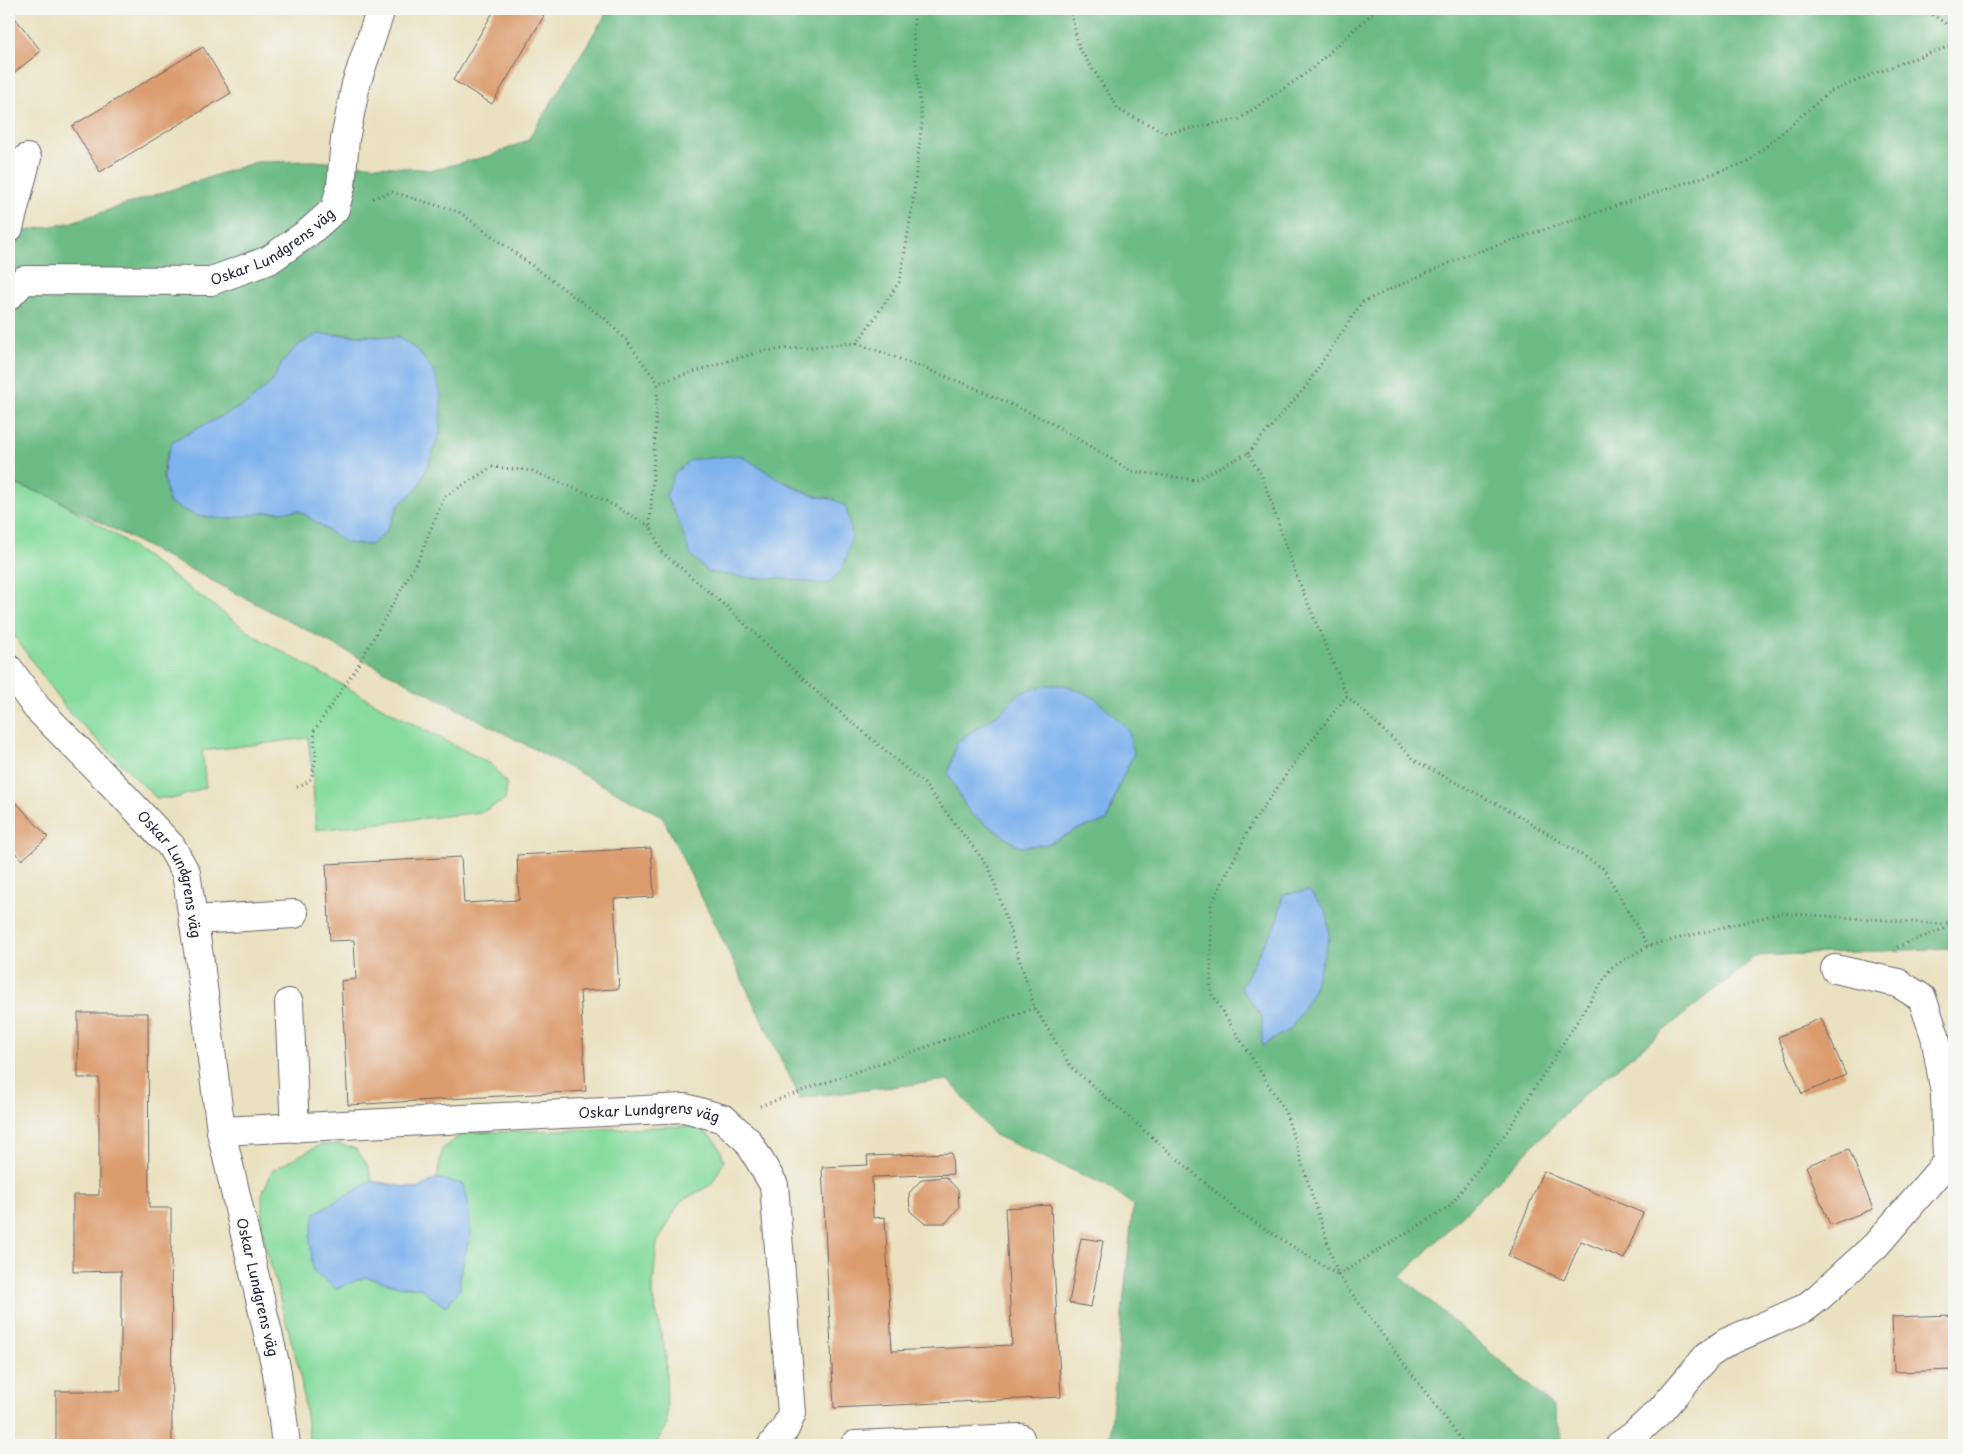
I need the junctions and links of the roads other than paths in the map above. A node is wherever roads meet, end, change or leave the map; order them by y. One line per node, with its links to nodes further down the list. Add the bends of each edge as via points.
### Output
1 (381, 9): 4 (street, Oskar Lundgrens väg, via 356,84 345,139 341,186 334,209 309,232 270,260 211,281 24,280)
2 (27, 158): 3 (street)
3 (9, 228)
4 (9, 296)
5 (9, 669): 7 (street, Oskar Lundgrens väg, via 36,708 171,846 186,873)
6 (294, 914): 7 (street)
7 (193, 920): 11 (street, Oskar Lundgrens väg)
8 (1835, 969): 12 (street, via 1898,983 1922,998 1935,1036 1945,1093)
9 (289, 1003): 10 (street)
10 (296, 1128): 11 (street, Oskar Lundgrens väg); 14 (street, Oskar Lundgrens väg, via 685,1108 724,1119 748,1141 774,1184 792,1413 785,1429)
11 (221, 1132): 13 (street, Oskar Lundgrens väg, via 277,1372)
12 (1951, 1163): 17 (street, via 1876,1245 1818,1298 1805,1308 1708,1354 1661,1410)
13 (286, 1445)
14 (772, 1445)
15 (855, 1445): 16 (street, via 1020,1438)
16 (1020, 1445)
17 (1620, 1445)

